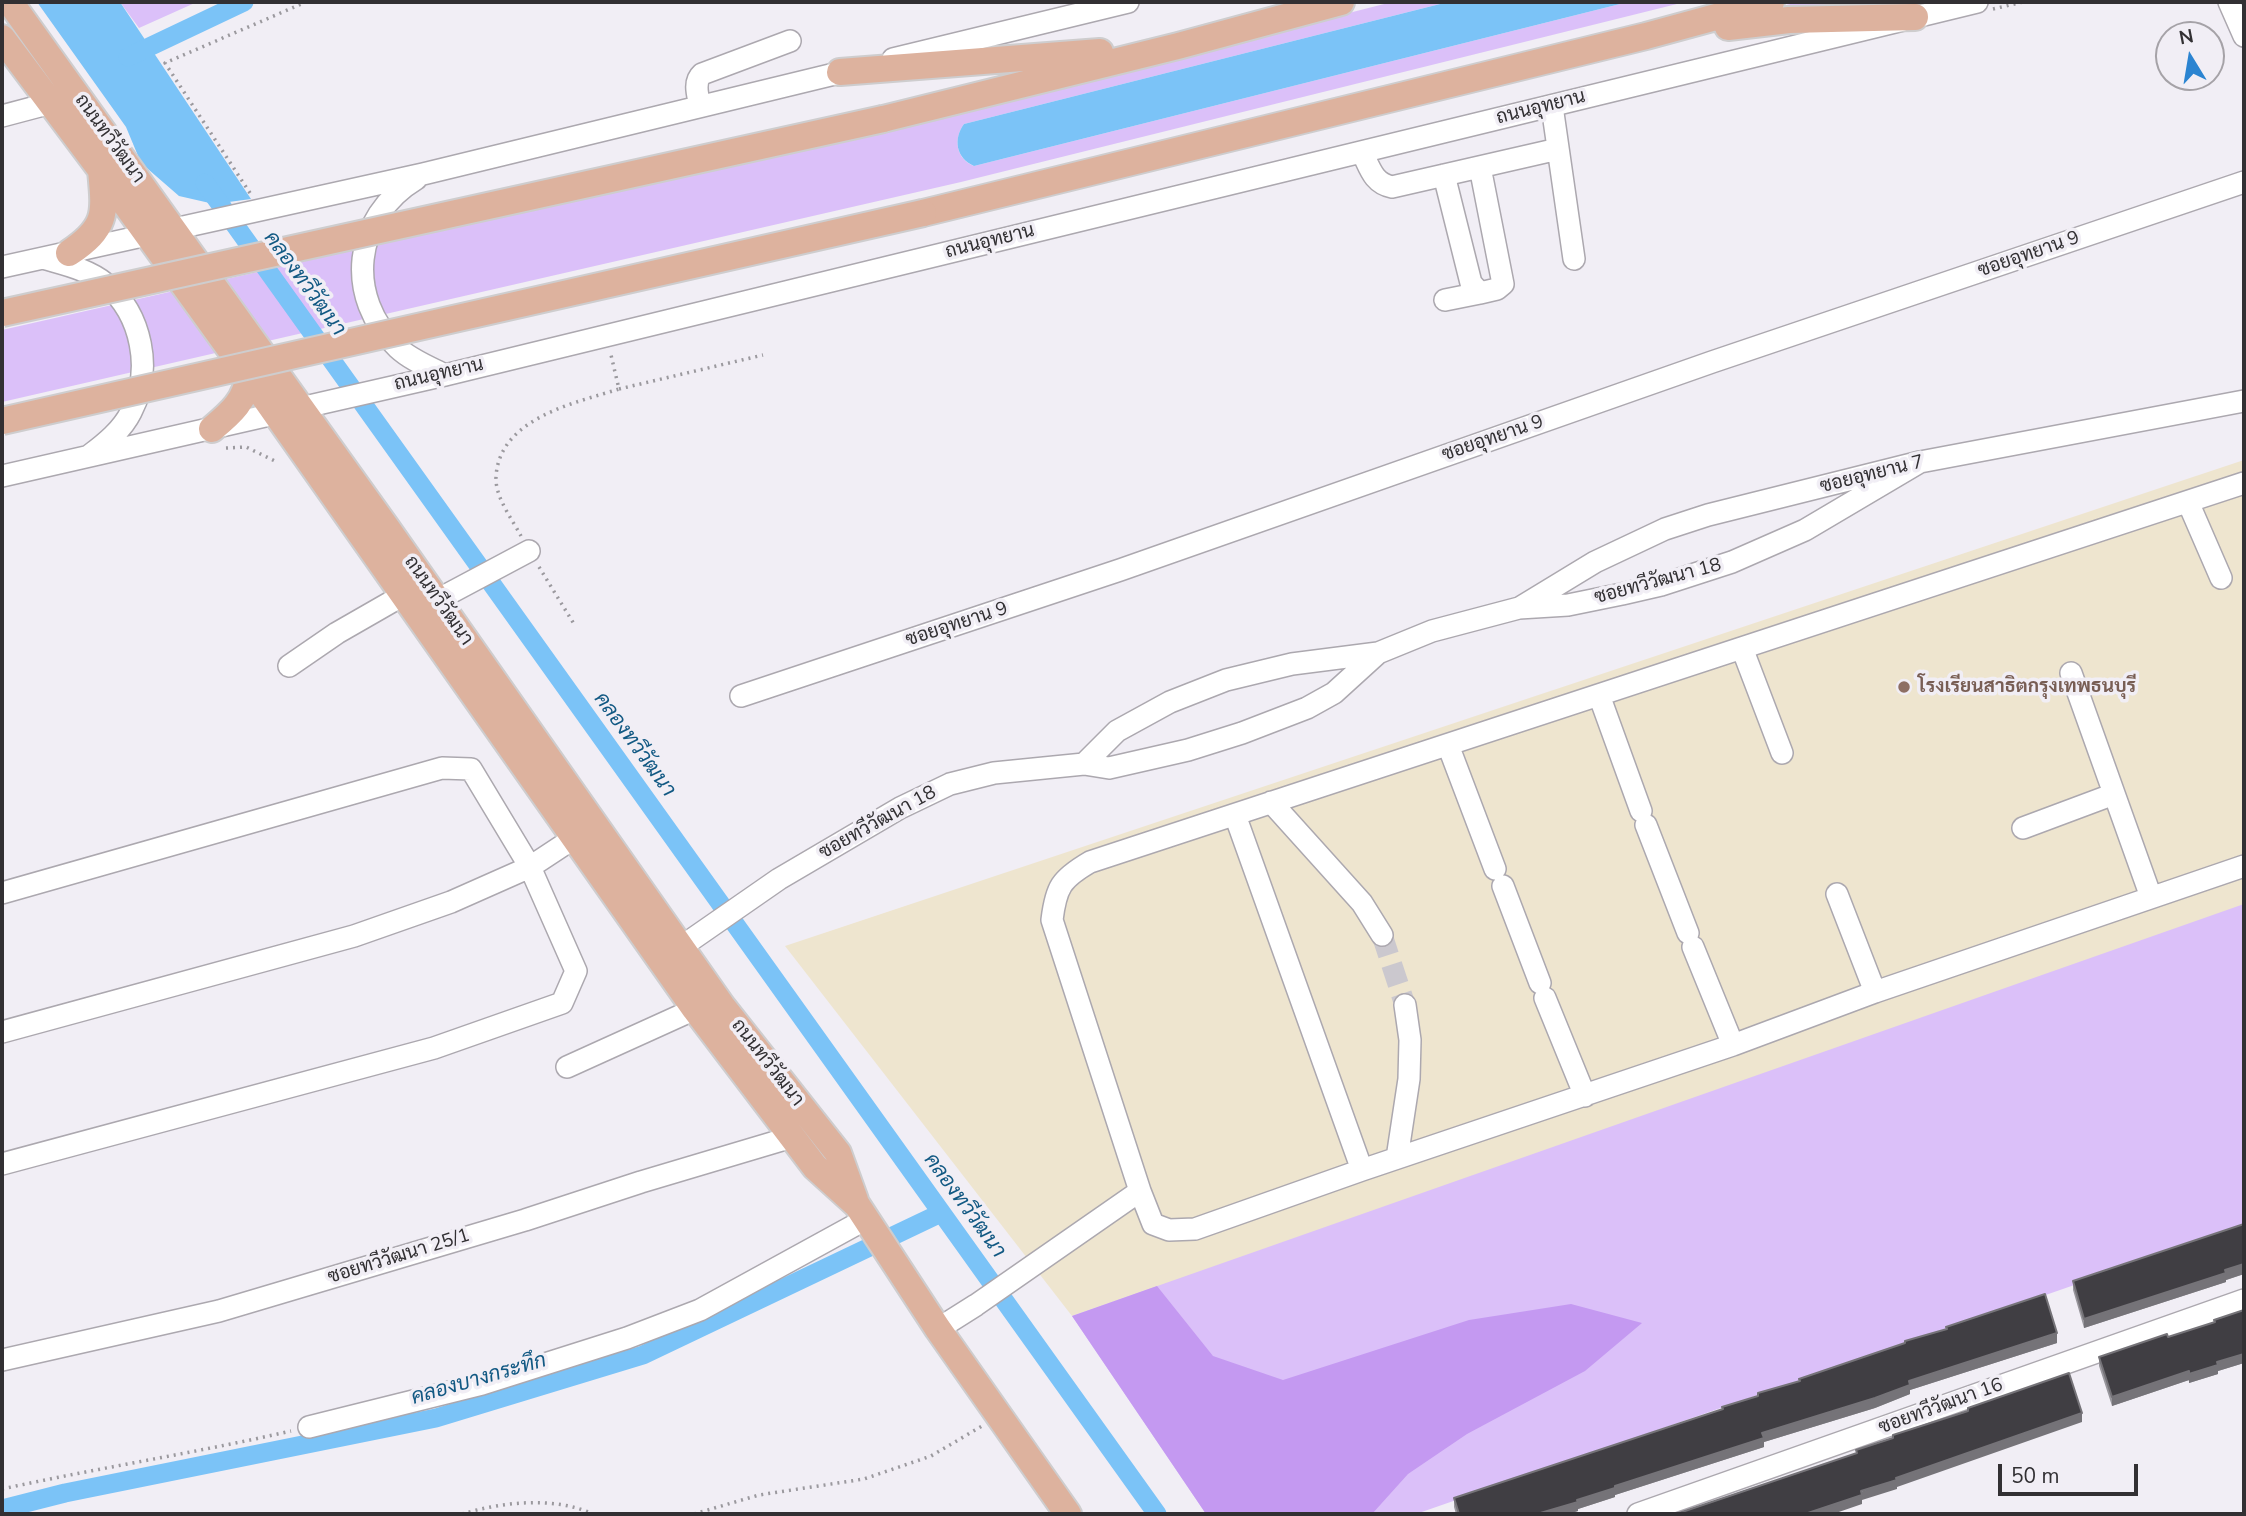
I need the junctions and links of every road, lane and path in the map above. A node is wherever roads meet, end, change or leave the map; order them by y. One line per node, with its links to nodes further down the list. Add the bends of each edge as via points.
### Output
1 (10, 2): 28 (main road, ถนนทวีวัฒนา)
2 (306, 2): 27 (path, via 165,63)
3 (1128, 2): 8 (street)
4 (1341, 2): 14 (main road)
5 (1772, 2): 10 (main road)
6 (1977, 2): 9 (street, ถนนอุทยาน)
7 (2229, 2): 11 (street)
8 (1101, 5): 15 (street)
9 (1915, 17): 10 (main road, via 1789,20); 18 (street, ถนนอุทยาน)
10 (1646, 36): 43 (main road, bridge, via 923,213)
11 (2244, 36)
12 (2, 38): 16 (main road, ถนนทวีวัฒนา)
13 (790, 41): 17 (street, via 702,74 696,84)
14 (1178, 46): 15 (main road); 35 (main road, bridge, via 883,118)
15 (840, 72): 17 (street)
16 (51, 103): 19 (street); 23 (main road, ถนนทวีวัฒนา)
17 (700, 106): 24 (street)
18 (1552, 106): 20 (street); 21 (street, ถนนอุทยาน)
19 (2, 116)
20 (1558, 149): 22 (street); 31 (street)
21 (1362, 152): 25 (street, via 1382,185 1392,187); 36 (street, ถนนอุทยาน)
22 (1480, 167): 25 (street); 33 (street, via 1503,284)
23 (101, 170): 29 (main road, ถนนทวีวัฒนา); 30 (main road, via 103,214 98,228 90,239)
24 (423, 174): 28 (street); 39 (street, via 400,188 374,219 362,257 364,295 375,322 399,349)
25 (1444, 175): 33 (street, via 1471,283)
26 (2244, 182): 62 (street, ซอยอุทยาน 9)
27 (249, 191)
28 (181, 228): 29 (street); 42 (main road, ถนนทวีวัฒนา)
29 (148, 235): 30 (street); 38 (main road, ถนนทวีวัฒนา)
30 (57, 256): 32 (street); 45 (street, via 105,283 121,300 138,331 143,359 139,393 130,414 108,442)
31 (1574, 259)
32 (2, 267)
33 (1480, 293): 34 (street)
34 (1445, 300)
35 (2, 313)
36 (606, 336): 39 (street, ถนนอุทยาน); 40 (path)
37 (763, 355): 40 (path)
38 (248, 374): 42 (main road, ถนนทวีวัฒนา); 44 (main road, via 248,389)
39 (445, 375): 42 (street, ถนนอุทยาน)
40 (620, 389): 51 (path, via 556,409 522,428 502,453 496,477 499,494)
41 (2244, 401): 47 (street, ซอยอุทยาน 7)
42 (296, 408): 44 (street, ถนนอุทยาน); 53 (main road, ถนนทวีวัฒนา); 54 (main road, ถนนทวีวัฒนา)
43 (2, 422)
44 (217, 439): 45 (street, ถนนอุทยาน); 46 (path)
45 (86, 458): 48 (street, ถนนอุทยาน)
46 (275, 461)
47 (1920, 462): 55 (street, ซอยอุทยาน 7, via 1665,530 1595,562); 55 (street, ซอยทวีวัฒนา 18, via 1805,530 1732,562 1622,594)
48 (2, 476)
49 (2244, 483): 50 (street)
50 (2188, 502): 52 (street); 57 (street)
51 (522, 555): 54 (street); 56 (path)
52 (2221, 578)
53 (405, 594): 59 (street); 70 (main road, ถนนทวีวัฒนา)
54 (445, 596): 77 (main road, ถนนทวีวัฒนา)
55 (1519, 608): 58 (street, ซอยทวีวัฒนา 18, via 1432,631)
56 (574, 624)
57 (1742, 648): 61 (street); 64 (street)
58 (1378, 653): 65 (street, ซอยทวีวัฒนา 18, via 1292,664 1226,680 1170,702 1117,731); 65 (street, ซอยทวีวัฒนา 18, via 1334,693 1242,733 1110,768)
59 (289, 666)
60 (2071, 673): 66 (street)
61 (1599, 695): 63 (street); 82 (street)
62 (741, 696)
63 (1448, 745): 67 (street); 84 (street)
64 (1782, 753)
65 (1084, 764): 77 (street, ซอยทวีวัฒนา 18, via 994,773 950,784 779,879)
66 (2114, 794): 69 (street); 75 (street)
67 (1271, 802): 68 (street); 76 (street, via 1362,903)
68 (1235, 814): 88 (street); 89 (street, via 1090,862 1068,875 1055,894 1052,920)
69 (2023, 828)
70 (574, 838): 72 (street); 80 (main road, ถนนทวีวัฒนา)
71 (2244, 866): 75 (street)
72 (530, 867): 73 (street, via 471,769 442,768); 81 (street, via 451,902 354,936); 87 (street, via 576,971 562,1003 434,1048)
73 (2, 893)
74 (1836, 894): 78 (street)
75 (2151, 897): 78 (street)
76 (1382, 935)
77 (681, 947): 90 (main road, ถนนทวีวัฒนา, via 838,1153)
78 (1875, 992): 82 (street)
79 (1405, 1005): 86 (street, via 1409,1079)
80 (695, 1009): 83 (street); 85 (main road, ถนนทวีวัฒนา)
81 (2, 1032)
82 (1733, 1045): 84 (street)
83 (567, 1067)
84 (1585, 1096): 86 (street)
85 (792, 1137): 90 (main road, ถนนทวีวัฒนา); 93 (street, ซอยทวีวัฒนา 25/1, via 219,1311)
86 (1397, 1158): 88 (street)
87 (2, 1164)
88 (1362, 1170): 89 (street, via 1195,1230 1169,1230 1153,1224)
89 (1140, 1191): 92 (street)
90 (872, 1228): 92 (main road, ถนนทวีวัฒนา); 95 (street, via 700,1310 627,1338 482,1384)
91 (2244, 1300): 101 (street, ซอยทวีวัฒนา 16)
92 (937, 1329): 94 (main road, ถนนทวีวัฒนา)
93 (2, 1360)
94 (999, 1416): 99 (path, via 932,1456 864,1479 760,1495); 100 (main road, ถนนทวีวัฒนา)
95 (309, 1427): 96 (path)
96 (2, 1489)
97 (462, 1514): 98 (path, via 511,1504 547,1503)
98 (593, 1514)
99 (694, 1514)
100 (1068, 1514)
101 (1638, 1514)

